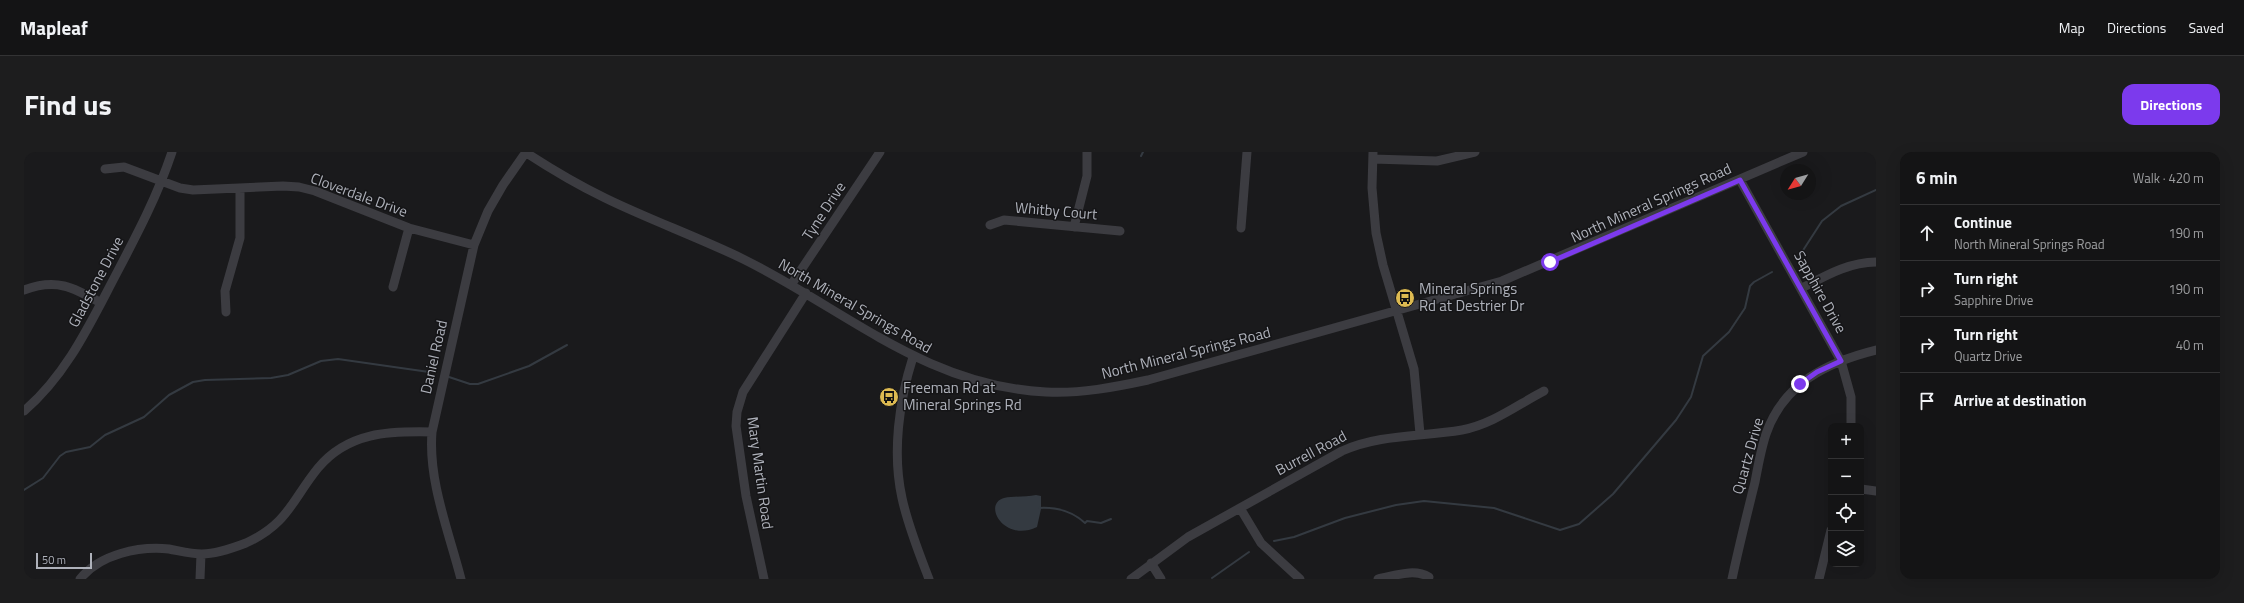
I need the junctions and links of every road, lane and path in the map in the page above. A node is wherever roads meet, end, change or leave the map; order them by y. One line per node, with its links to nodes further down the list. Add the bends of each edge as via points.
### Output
1 (172, 152): 11 (street, Gladstone Drive)
2 (880, 152): 20 (street, Tyne Drive)
3 (1087, 152): 14 (street, via 1086,176)
4 (1247, 152): 16 (street)
5 (1476, 152): 8 (street, via 1437,161)
6 (1803, 152): 10 (street, North Mineral Springs Road)
7 (529, 153): 18 (street, Daniel Road, via 503,185 488,211); 20 (street, North Mineral Springs Road, via 605,198 741,259)
8 (1373, 156): 26 (street, via 1372,188 1376,233 1382,265)
9 (106, 169): 11 (street, Cloverdale Drive, via 124,167)
10 (1740, 180): 22 (street, Sapphire Drive); 26 (street, North Mineral Springs Road, via 1502,281)
11 (162, 182): 12 (street, Cloverdale Drive, via 193,190); 25 (street, Gladstone Drive)
12 (240, 190): 15 (street, Cloverdale Drive, via 283,186 315,191); 27 (street, via 240,238 225,292)
13 (990, 225): 14 (street, Whitby Court, via 1004,220)
14 (1074, 227): 17 (street, Whitby Court)
15 (409, 228): 18 (street, Cloverdale Drive); 21 (street)
16 (1241, 228)
17 (1120, 231)
18 (474, 245): 34 (street, Daniel Road)
19 (1876, 262): 22 (street, via 1842,269)
20 (791, 285): 24 (street, North Mineral Springs Road)
21 (393, 287)
22 (1802, 288): 30 (street, Sapphire Drive)
23 (24, 290): 25 (street, via 60,284 77,289)
24 (806, 294): 29 (street, North Mineral Springs Road); 46 (street, Mary Martin Road, via 743,392 737,412 736,426 746,496)
25 (101, 303): 32 (street, Gladstone Drive, via 60,373 44,393)
26 (1398, 311): 29 (street, North Mineral Springs Road, via 1148,380 1085,391 1046,392 1013,389 961,377); 35 (street, via 1414,369)
27 (226, 312)
28 (1876, 350): 30 (street, Quartz Drive)
29 (913, 357): 47 (street, via 907,376 899,429 898,467 904,506)
30 (1841, 361): 33 (street, Sapphire Drive, via 1851,397); 52 (street, Quartz Drive, via 1817,372 1800,384 1785,398 1775,414 1766,436)
31 (1544, 391): 35 (street, Burrell Road, via 1485,424 1461,430)
32 (24, 411)
33 (1851, 423)
34 (432, 432): 40 (street, via 395,431 371,435 354,442 318,468 293,505 272,528 245,543); 45 (street, Daniel Road, via 431,454 435,482)
35 (1420, 434): 38 (street, Burrell Road, via 1382,438 1354,445)
36 (1864, 489): 37 (street)
37 (1876, 491)
38 (1240, 508): 41 (street, Burrell Road, via 1188,537); 50 (street, via 1261,543)
39 (1831, 531): 53 (street)
40 (201, 554): 43 (street, via 155,548 131,550 108,559); 44 (street)
41 (1152, 563): 48 (street, Burrell Road); 49 (street)
42 (1430, 577): 51 (street, via 1413,573)
43 (80, 579)
44 (200, 579)
45 (461, 579)
46 (764, 579)
47 (929, 579)
48 (1130, 579)
49 (1161, 579)
50 (1300, 579)
51 (1378, 579)
52 (1732, 579)
53 (1819, 579)

